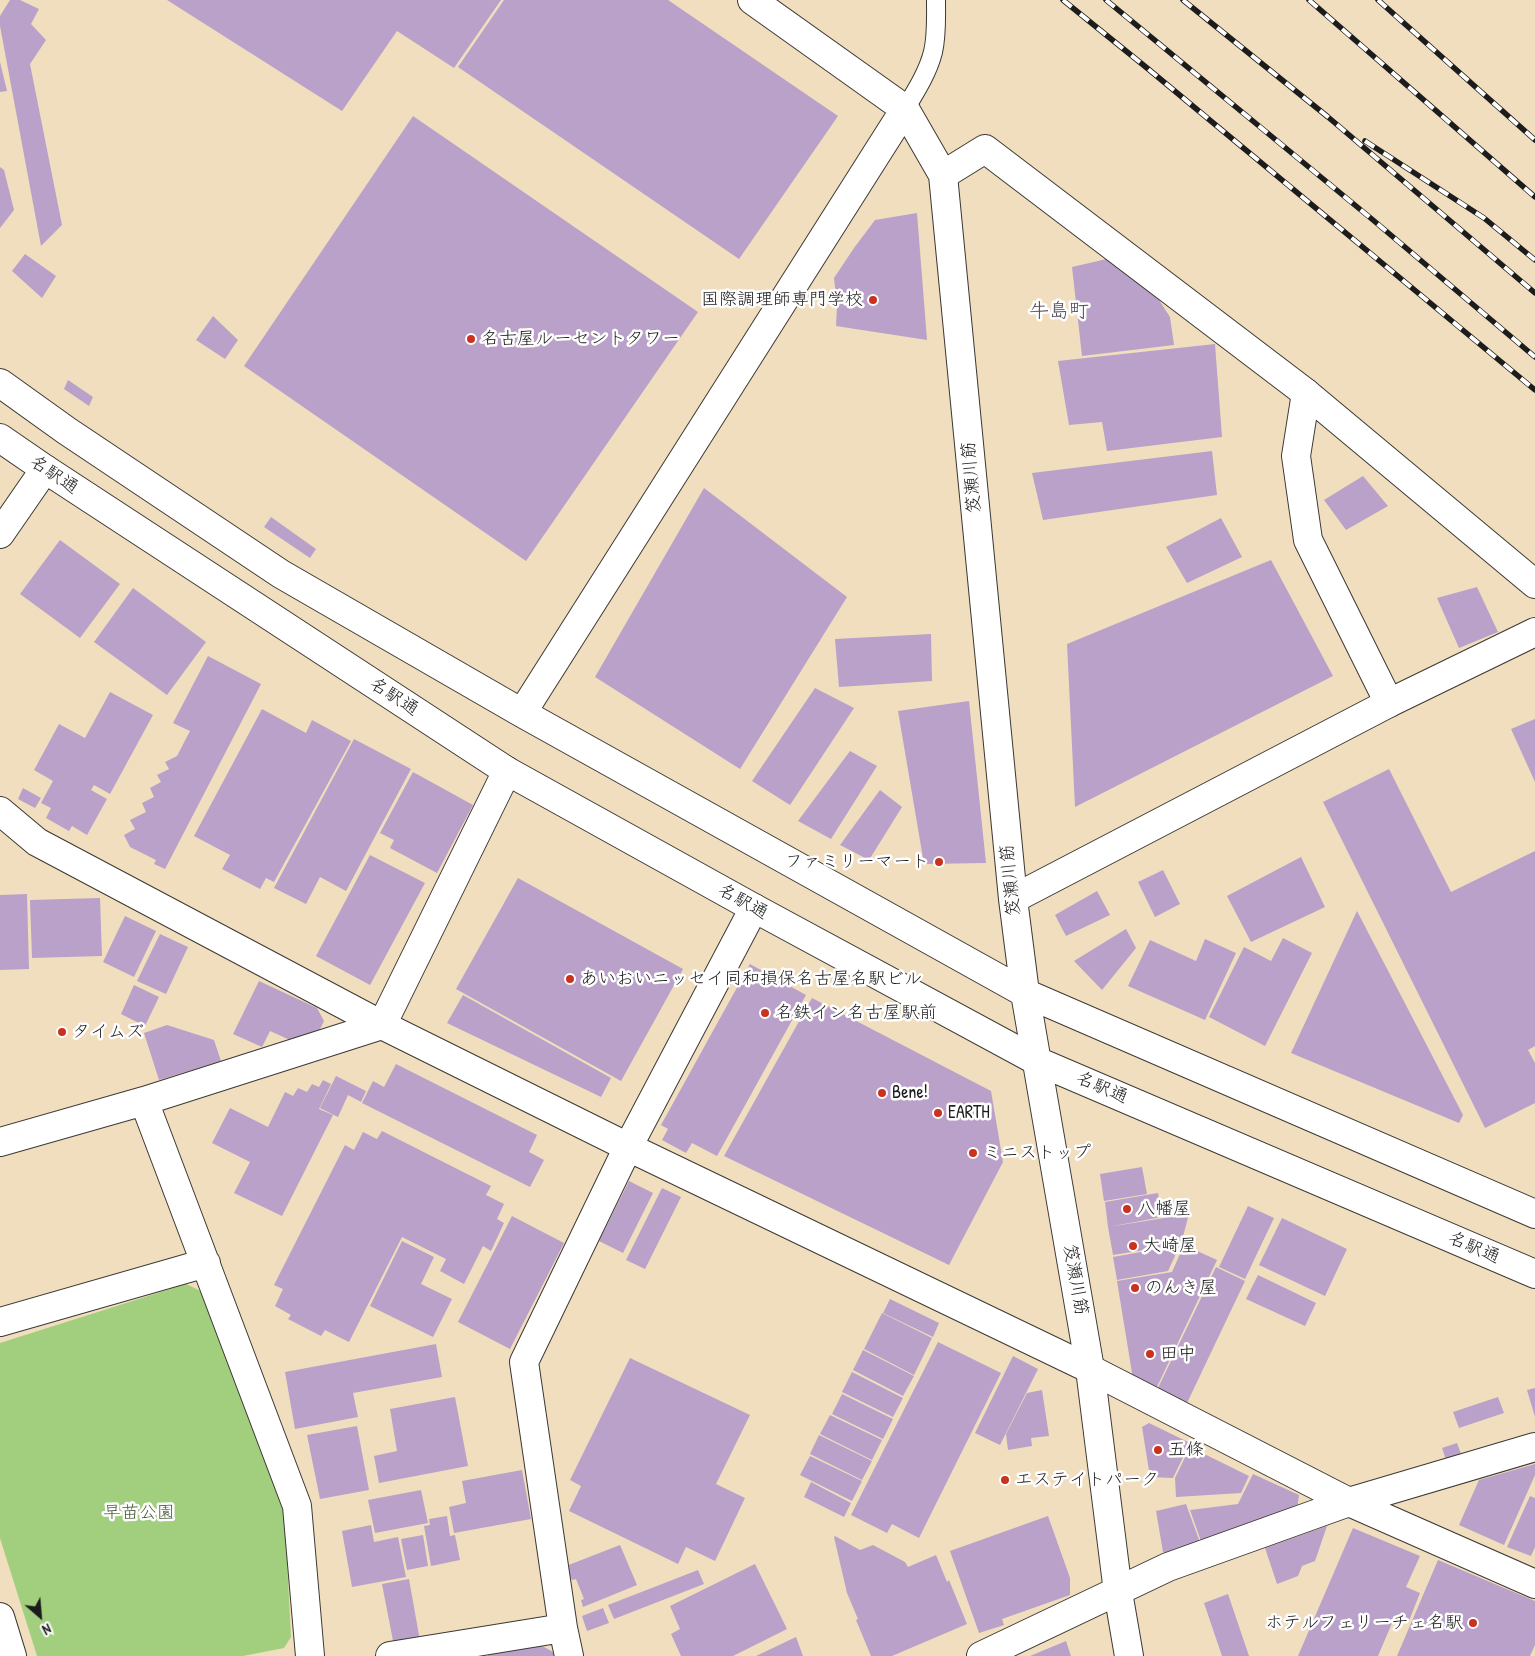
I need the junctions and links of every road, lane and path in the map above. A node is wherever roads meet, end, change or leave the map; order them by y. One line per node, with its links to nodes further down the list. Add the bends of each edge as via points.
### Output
1 (752, 0): 3 (street)
2 (936, 0): 3 (lane, via 933,52 925,74)
3 (905, 109): 4 (street, 笈瀬川筋); 13 (street)
4 (943, 175): 6 (street, via 984,149); 16 (street, 笈瀬川筋)
5 (0, 383): 13 (street, via 282,574)
6 (1306, 393): 10 (street); 12 (street, via 1296,456 1308,540)
7 (0, 438): 8 (street, 名駅通)
8 (44, 469): 9 (street); 14 (street, 名駅通)
9 (0, 534)
10 (1535, 584)
11 (1535, 632): 12 (street)
12 (1389, 702): 16 (street)
13 (522, 713): 18 (street)
14 (508, 771): 17 (street, 名駅通); 19 (street)
15 (0, 811): 19 (street, via 36,842)
16 (1013, 899): 18 (street, 笈瀬川筋)
17 (754, 908): 20 (street, 名駅通); 23 (street)
18 (1026, 993): 20 (street, 笈瀬川筋); 24 (street)
19 (382, 1024): 21 (street); 23 (street)
20 (1037, 1061): 26 (street, 名駅通); 28 (street, 笈瀬川筋)
21 (144, 1101): 22 (street); 25 (street)
22 (0, 1142)
23 (628, 1147): 28 (street); 34 (street, via 524,1362)
24 (1535, 1214)
25 (206, 1263): 27 (street); 36 (street, via 297,1506)
26 (1535, 1274)
27 (0, 1322)
28 (1090, 1369): 30 (street); 32 (street, 笈瀬川筋)
29 (1535, 1447): 30 (street)
30 (1348, 1502): 31 (street); 32 (street, via 1168,1567)
31 (1535, 1584)
32 (1118, 1592): 39 (street); 40 (street, 笈瀬川筋)
33 (0, 1618): 35 (street)
34 (563, 1628): 37 (street); 38 (street)
35 (12, 1656)
36 (310, 1656)
37 (390, 1656)
38 (569, 1656)
39 (981, 1656)
40 (1129, 1656)

